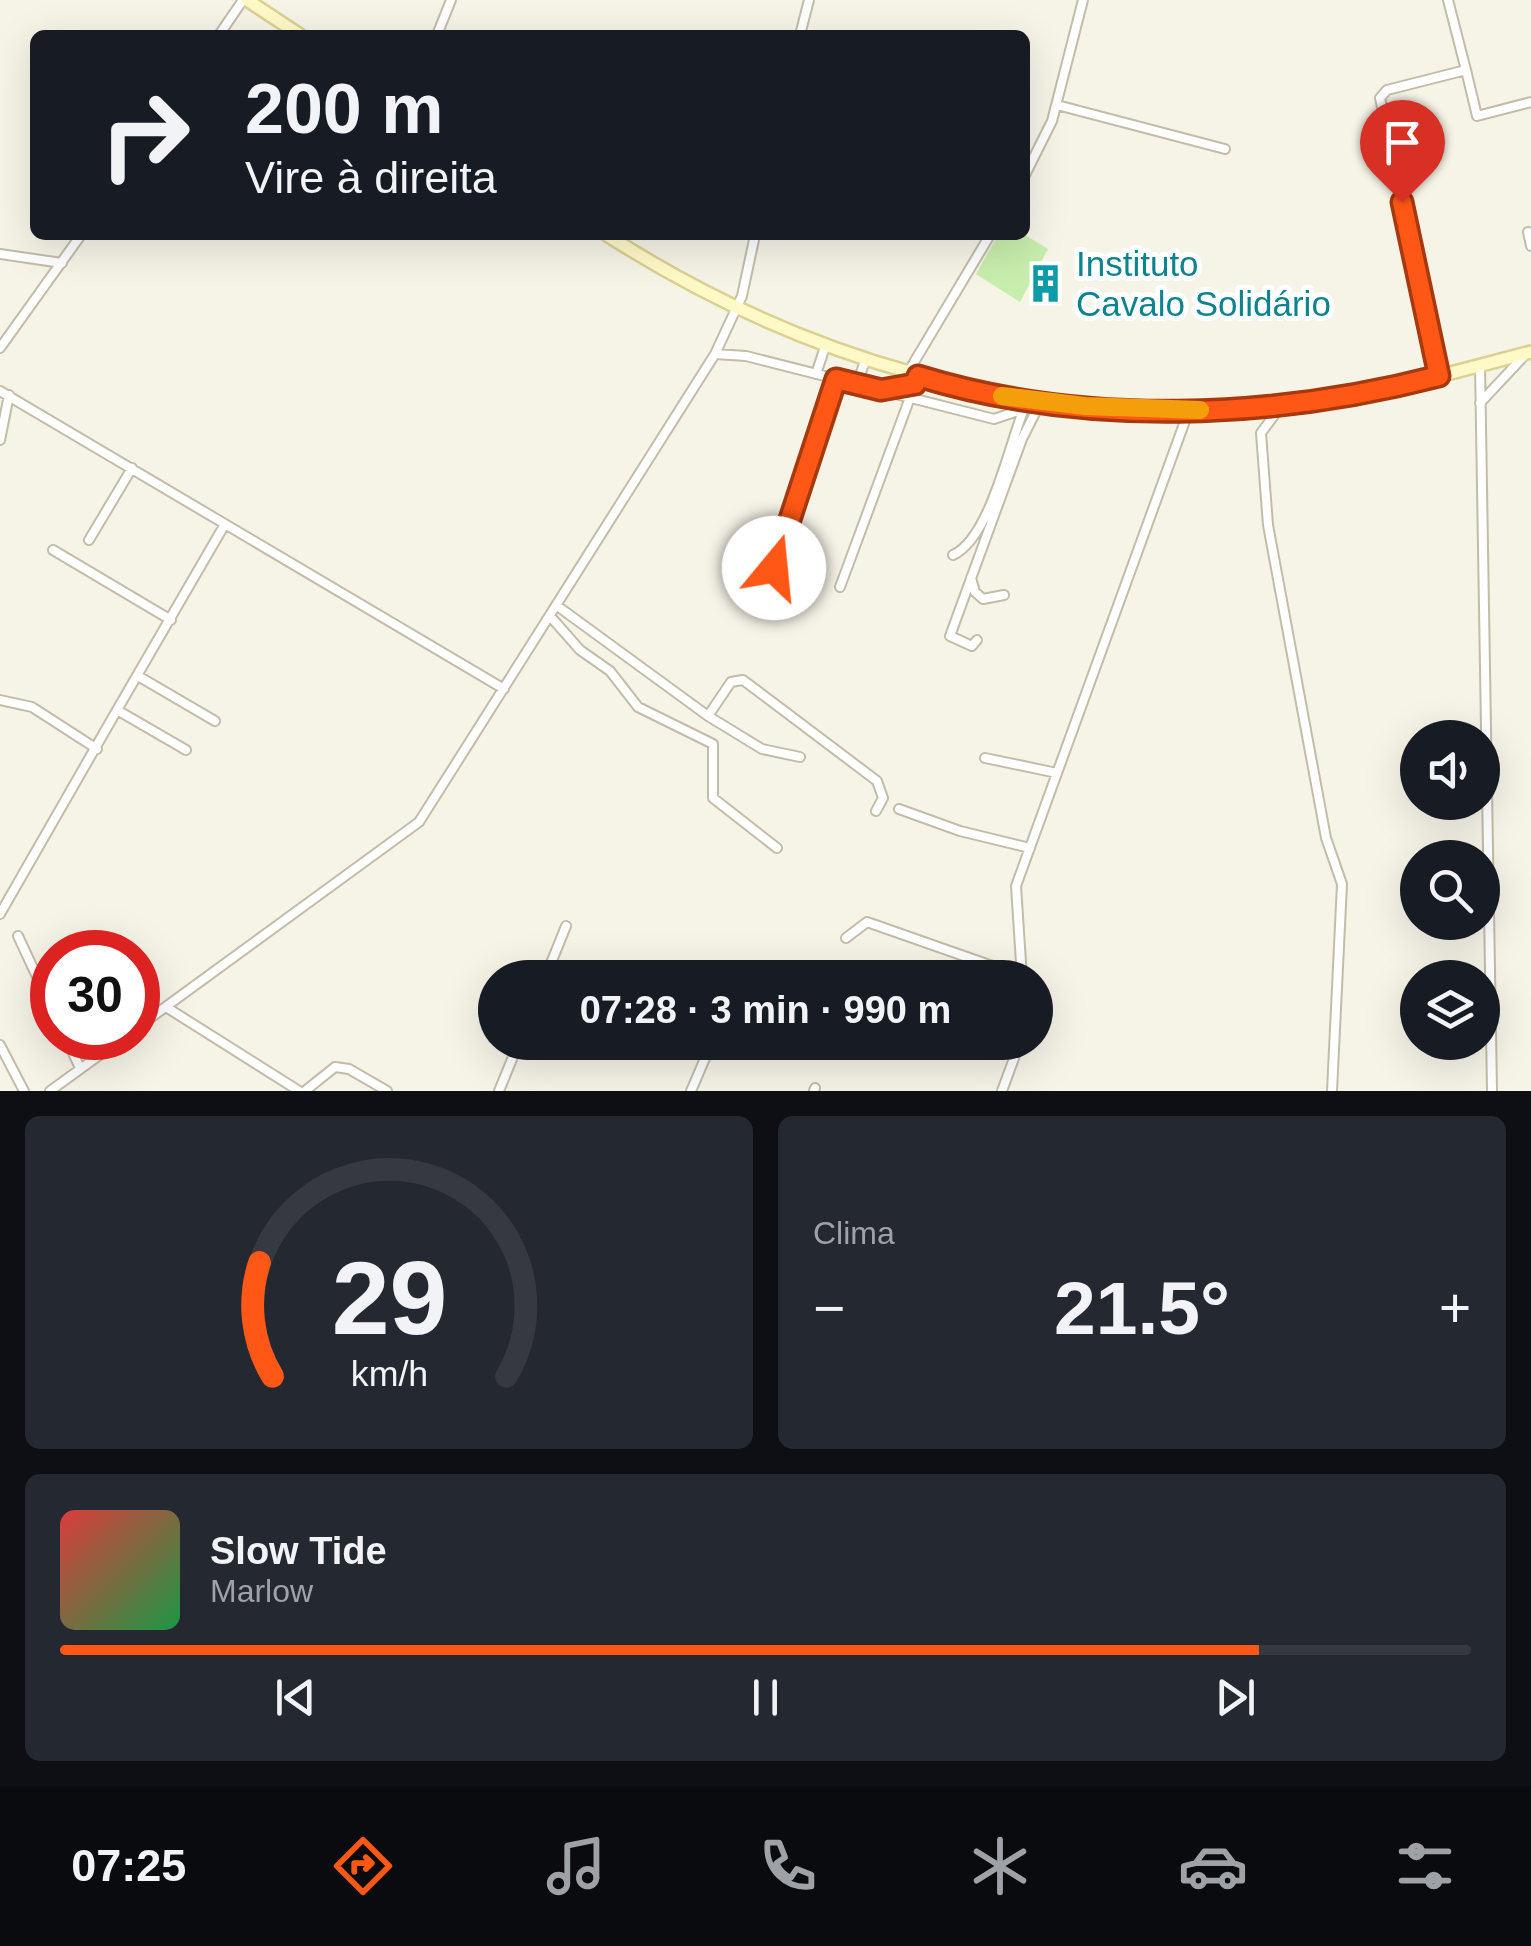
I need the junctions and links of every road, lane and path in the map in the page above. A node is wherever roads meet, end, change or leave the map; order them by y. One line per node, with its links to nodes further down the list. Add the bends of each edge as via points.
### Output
1 (245, 0): 6 (street); 7 (main road)
2 (451, 0): 8 (street)
3 (809, 0): 9 (street)
4 (1083, 0): 12 (street)
5 (1448, 0): 10 (street)
6 (222, 30)
7 (292, 30)
8 (438, 30)
9 (801, 30)
10 (1466, 70): 11 (street, via 1477,116); 31 (street, via 1387,90 1380,98)
11 (1531, 102)
12 (1057, 106): 13 (street); 14 (street)
13 (1225, 149)
14 (1030, 164)
15 (1528, 232): 20 (street)
16 (78, 240): 22 (street)
17 (616, 240): 23 (main road)
18 (755, 240): 23 (street)
19 (987, 240): 32 (street)
20 (1531, 246)
21 (0, 254): 22 (street)
22 (62, 263): 25 (street)
23 (736, 310): 24 (main road); 27 (street)
24 (825, 347): 28 (main road); 30 (street)
25 (0, 348)
26 (1529, 352): 29 (main road); 38 (street)
27 (715, 354): 30 (street); 52 (street)
28 (865, 361): 32 (main road); 34 (street)
29 (1480, 365): 31 (main road); 38 (street)
30 (816, 374): 33 (street)
31 (1439, 376): 40 (main road)
32 (913, 378): 35 (street); 37 (street); 39 (main road)
33 (836, 379): 34 (street); 50 (street)
34 (857, 384): 35 (street)
35 (881, 390): 37 (street)
36 (4, 393): 42 (street); 43 (street)
37 (909, 399): 39 (street, via 994,419); 49 (street)
38 (1480, 402): 96 (street)
39 (1031, 403): 41 (main road); 47 (street, via 982,525 969,548); 48 (street)
40 (1281, 405): 41 (main road); 95 (street, via 1261,433 1268,524 1326,838 1342,884)
41 (1189, 410): 66 (street)
42 (0, 440)
43 (132, 468): 44 (street); 45 (street)
44 (226, 524): 54 (street); 57 (street)
45 (89, 540)
46 (52, 550): 54 (street)
47 (952, 555)
48 (971, 578): 51 (street, via 983,598); 55 (street, via 950,636 972,646)
49 (840, 586)
50 (768, 587)
51 (1004, 595)
52 (556, 606): 53 (street); 60 (street)
53 (550, 616): 57 (street); 69 (street, via 638,707 713,744 713,798)
54 (171, 620): 56 (street)
55 (977, 640)
56 (138, 676): 59 (street); 61 (street)
57 (504, 690): 79 (street, via 412,830)
58 (0, 700): 62 (street, via 32,706)
59 (118, 710): 62 (street); 63 (street)
60 (708, 716): 64 (street, via 762,748); 68 (street, via 731,682 743,680 877,781 884,798)
61 (216, 721)
62 (97, 749): 71 (street)
63 (186, 750)
64 (800, 757)
65 (985, 758): 66 (street)
66 (1057, 773): 70 (street)
67 (899, 809): 70 (street)
68 (876, 811)
69 (776, 848)
70 (1030, 848): 77 (street, via 1014,895)
71 (0, 914)
72 (566, 926): 75 (street)
73 (18, 936): 78 (street)
74 (846, 938): 76 (street, via 867,922)
75 (552, 960)
76 (974, 960)
77 (1020, 960)
78 (30, 962)
79 (166, 1007): 80 (street); 90 (street)
80 (160, 1011)
81 (0, 1045): 88 (street)
82 (76, 1060): 87 (street)
83 (92, 1060): 87 (street)
84 (512, 1060): 92 (street)
85 (704, 1060): 93 (street)
86 (1013, 1060): 94 (street)
87 (80, 1068): 89 (street)
88 (24, 1091)
89 (50, 1091)
90 (302, 1091): 91 (street, via 344,1067)
91 (387, 1091)
92 (500, 1091)
93 (691, 1091)
94 (1002, 1091)
95 (1332, 1091)
96 (1492, 1091)

